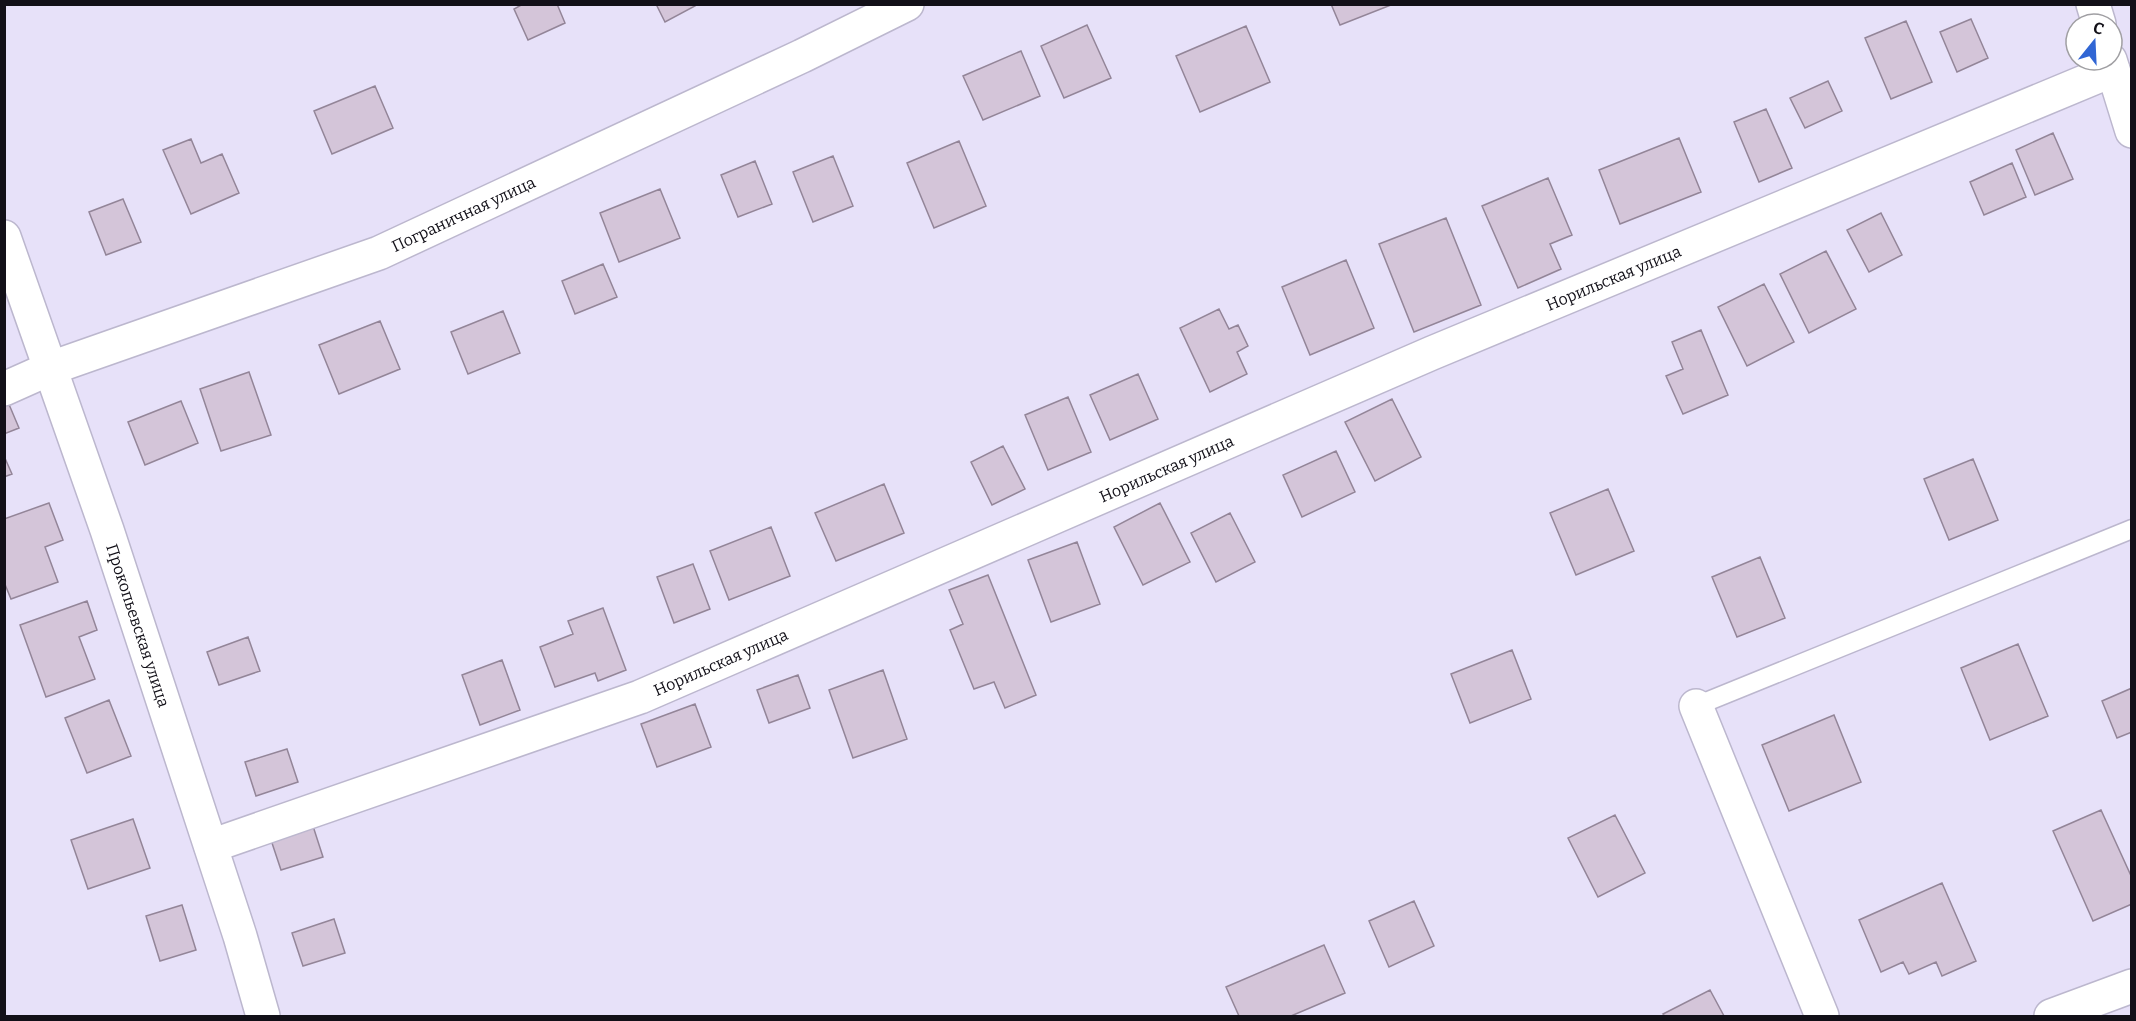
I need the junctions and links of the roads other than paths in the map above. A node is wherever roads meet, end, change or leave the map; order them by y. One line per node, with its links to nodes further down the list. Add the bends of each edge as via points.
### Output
1 (907, 4): 6 (street, Пограничная улица, via 379,253)
2 (2095, 72): 10 (street, Норильская улица, via 1432,353 640,697)
3 (2114, 72): 4 (street)
4 (2132, 131)
5 (4, 237): 6 (street, Прокопьевская улица)
6 (51, 368): 7 (street, Пограничная улица); 10 (street, Прокопьевская улица)
7 (4, 389)
8 (2132, 529): 9 (lane)
9 (1696, 706): 13 (street)
10 (211, 846): 12 (street, Прокопьевская улица)
11 (2132, 986): 14 (street)
12 (263, 1017)
13 (1822, 1017)
14 (2051, 1017)

